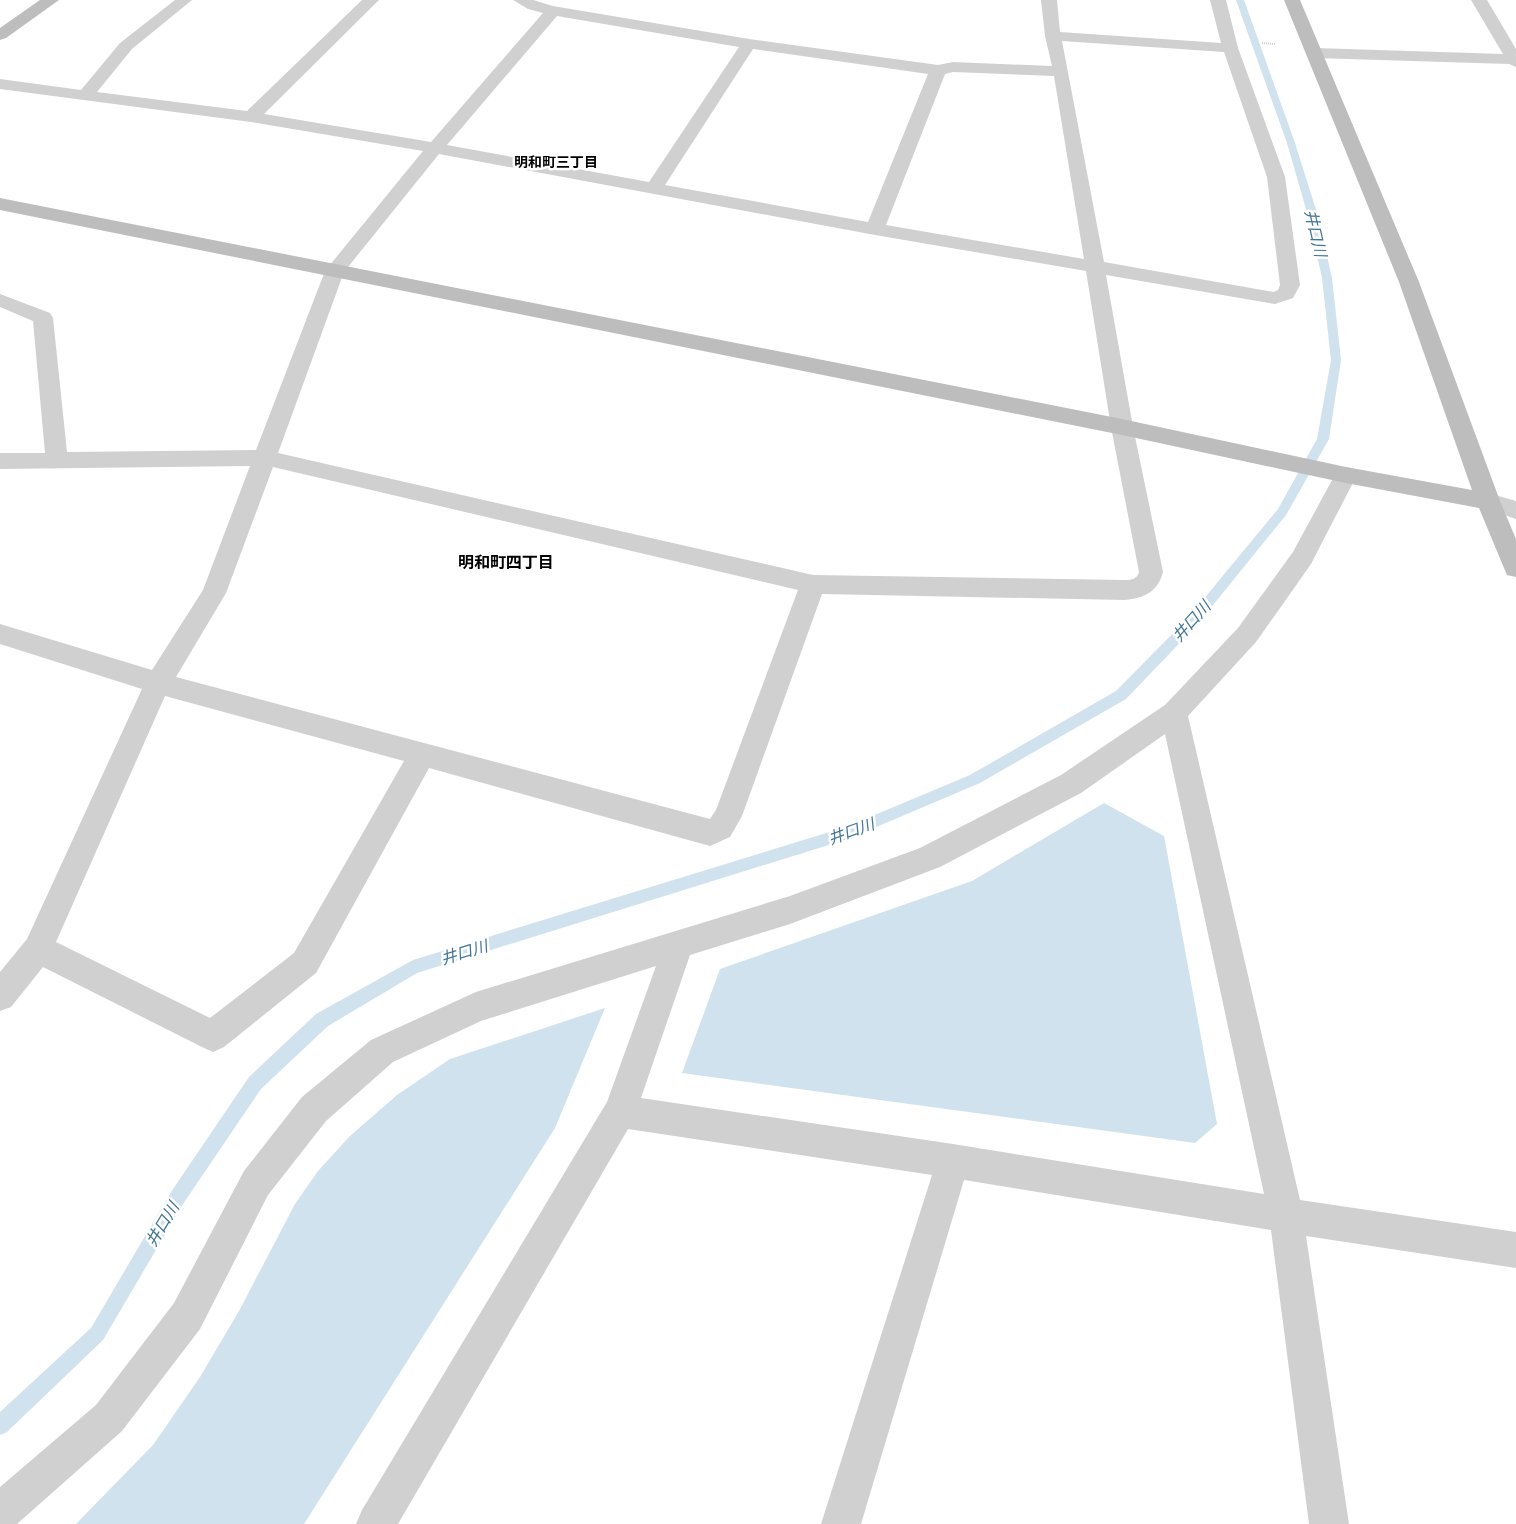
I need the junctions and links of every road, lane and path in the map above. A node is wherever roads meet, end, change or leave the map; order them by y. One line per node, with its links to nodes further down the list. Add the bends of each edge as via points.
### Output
1 (51, 0): 10 (street)
2 (184, 0): 19 (street, via 126,46)
3 (372, 0): 20 (street)
4 (521, 0): 9 (street)
5 (1050, 0): 11 (street)
6 (1218, 0): 13 (street)
7 (1292, 0): 14 (street)
8 (1479, 0): 15 (street)
9 (553, 11): 12 (street); 21 (street)
10 (0, 35)
11 (1053, 36): 13 (street); 17 (street)
12 (749, 44): 16 (street); 22 (street)
13 (1230, 48): 25 (street, via 1276,177 1290,285 1286,294 1275,298)
14 (1315, 53): 15 (street); 33 (street, via 1409,282)
15 (1515, 60)
16 (938, 70): 17 (street, via 953,67); 24 (street)
17 (1061, 71): 25 (street)
18 (0, 84): 19 (street)
19 (85, 95): 20 (street)
20 (251, 117): 21 (street)
21 (435, 148): 22 (street); 26 (street)
22 (654, 188): 24 (street)
23 (0, 204): 26 (street)
24 (874, 229): 25 (street)
25 (1095, 266): 28 (street)
26 (335, 271): 28 (street); 29 (street)
27 (0, 300): 30 (street, via 43,318)
28 (1122, 426): 32 (street); 36 (street, via 1151,572 1144,586 1125,590)
29 (266, 458): 30 (street); 36 (street); 38 (street, via 214,593)
30 (57, 460): 31 (street)
31 (0, 461)
32 (1346, 475): 33 (street); 39 (street, via 1302,558 1247,635)
33 (1488, 501): 34 (street); 35 (street)
34 (1516, 510)
35 (1516, 568)
36 (813, 584): 40 (street, via 728,816 715,832 692,830)
37 (3, 638): 38 (street)
38 (158, 683): 40 (street); 42 (street)
39 (1174, 714): 41 (street, via 1071,784 930,858 790,910); 46 (street)
40 (422, 754): 42 (street, via 305,963 213,1036)
41 (679, 944): 44 (street); 48 (street, via 476,1007 382,1051 321,1102 256,1183 187,1316 109,1418)
42 (38, 949): 43 (street)
43 (0, 996)
44 (620, 1111): 45 (street); 49 (street)
45 (954, 1161): 46 (street); 50 (street)
46 (1286, 1216): 47 (street); 51 (street)
47 (1516, 1250)
48 (0, 1513)
49 (376, 1524)
50 (841, 1524)
51 (1329, 1524)

